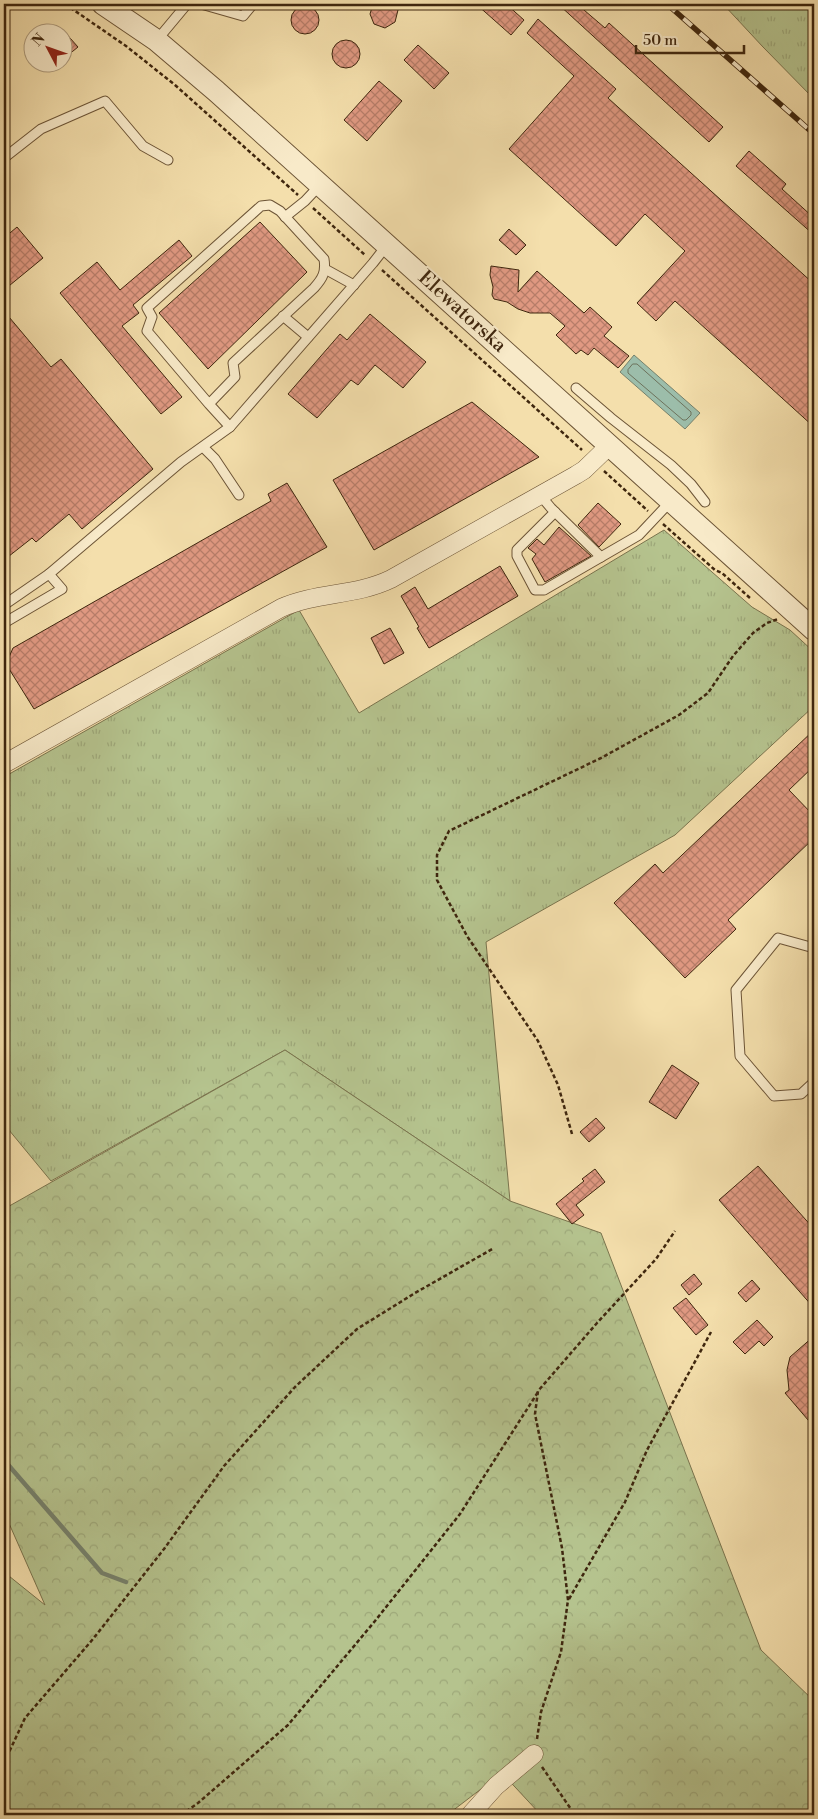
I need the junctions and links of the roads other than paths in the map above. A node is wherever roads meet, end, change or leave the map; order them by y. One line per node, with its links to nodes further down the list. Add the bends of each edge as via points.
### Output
1 (103, 4): 5 (street, Elewatorska)
2 (187, 4): 5 (lane)
3 (200, 4): 4 (lane, via 243,16)
4 (253, 4)
5 (156, 40): 8 (street, Elewatorska)
6 (4, 158): 7 (lane, via 41,129 105,101 143,146)
7 (168, 160)
8 (320, 185): 9 (lane); 10 (street, Elewatorska)
9 (286, 217): 11 (lane, via 324,259); 16 (lane, via 270,205 261,206 147,308 152,317 147,331)
10 (387, 245): 12 (lane); 18 (street, Elewatorska)
11 (326, 269): 12 (lane); 13 (lane, via 318,284)
12 (354, 285): 14 (lane)
13 (283, 316): 14 (lane); 16 (lane, via 233,363 235,377)
14 (308, 337): 17 (lane)
15 (576, 388): 23 (lane, via 671,465)
16 (209, 404): 17 (lane)
17 (230, 427): 19 (lane)
18 (610, 445): 21 (street, via 576,475); 22 (street, Elewatorska)
19 (203, 447): 20 (lane, via 216,459); 26 (lane)
20 (239, 496)
21 (540, 496): 24 (lane); 30 (street, via 383,583 305,599 275,611)
22 (671, 500): 25 (lane, via 639,535); 29 (street, Elewatorska)
23 (705, 502)
24 (555, 512): 25 (lane); 25 (lane, via 517,550 535,590 544,590)
25 (602, 557)
26 (49, 574): 27 (lane); 28 (lane, via 62,590)
27 (4, 605)
28 (4, 624)
29 (814, 630)
30 (4, 764)
31 (814, 948): 32 (lane, via 778,938 736,990 740,1056 774,1096 801,1094)
32 (814, 1082)
33 (534, 1754): 34 (street, via 496,1786)
34 (470, 1815)

